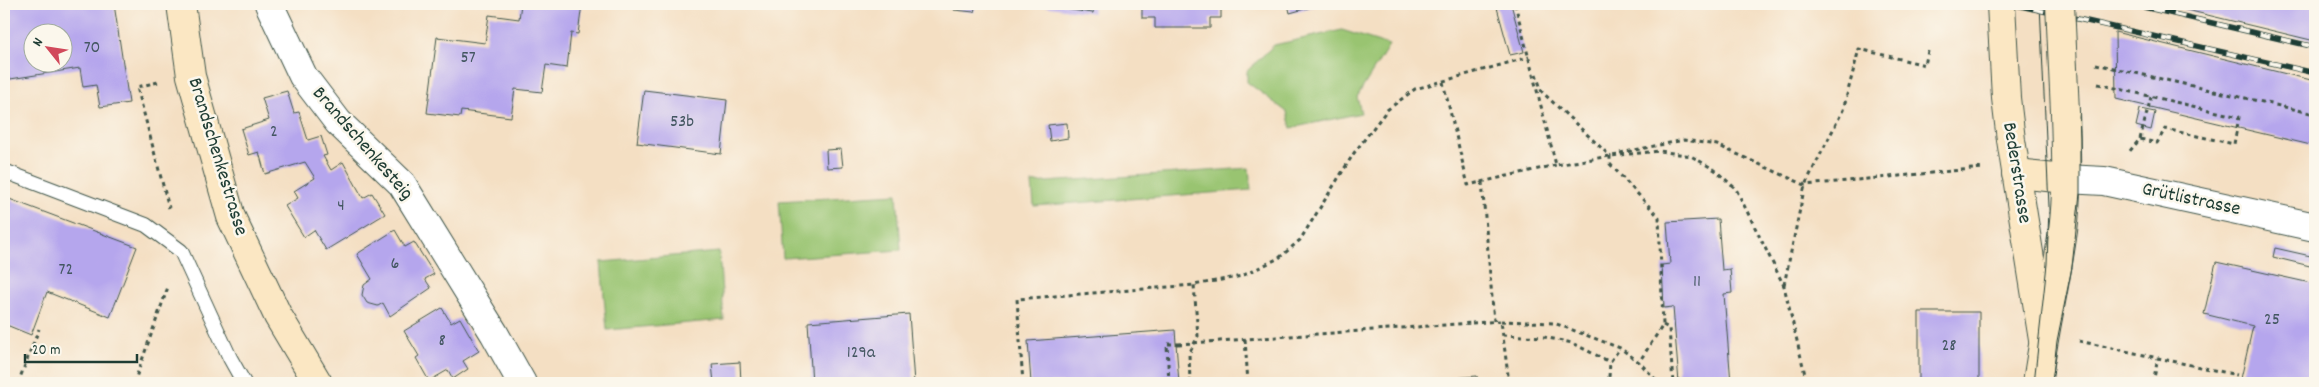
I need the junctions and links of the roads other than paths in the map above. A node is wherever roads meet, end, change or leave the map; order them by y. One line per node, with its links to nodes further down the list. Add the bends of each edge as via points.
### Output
1 (181, 4): 11 (main road, Brandschenkestrasse, via 191,76 231,216 278,316)
2 (269, 4): 12 (street, Brandschenkesteig, via 303,76 338,122 402,184)
3 (2001, 4): 6 (main road, Bederstrasse, via 2006,98)
4 (2060, 4): 7 (main road, Bederstrasse, bridge)
5 (4, 171): 10 (lane, via 146,225 181,251)
6 (2016, 174): 7 (main road); 9 (main road, Bederstrasse)
7 (2066, 179): 8 (street, Grütlistrasse, via 2104,181); 9 (main road, Bederstrasse, via 2063,231)
8 (2315, 227)
9 (2043, 340): 13 (main road, Bederstrasse)
10 (244, 383)
11 (318, 383)
12 (522, 383)
13 (2038, 383)

